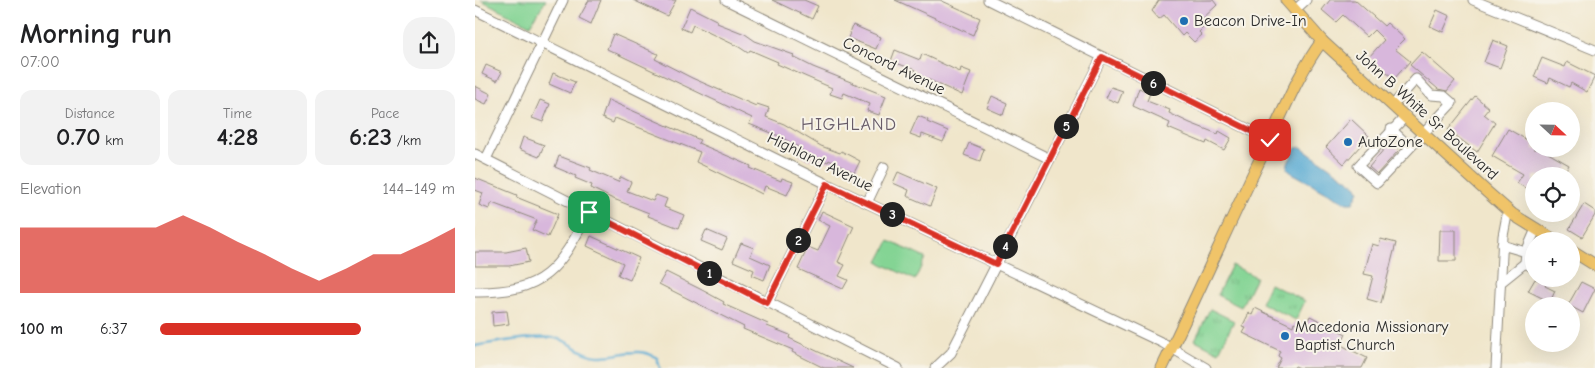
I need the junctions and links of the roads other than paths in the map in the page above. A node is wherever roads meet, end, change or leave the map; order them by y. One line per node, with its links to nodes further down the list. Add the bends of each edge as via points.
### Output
1 (563, 0): 10 (street)
2 (726, 0): 21 (street, Concord Avenue)
3 (988, 0): 12 (street)
4 (1286, 0): 8 (main road, John B White Sr Boulevard)
5 (1306, 0): 8 (street)
6 (1473, 0): 11 (street)
7 (475, 10): 10 (street, Highland Avenue)
8 (1295, 10): 9 (main road, John B White Sr Boulevard)
9 (1323, 41): 13 (main road, John B White Sr Boulevard); 17 (main road, via 1311,57)
10 (541, 42): 20 (street); 23 (street, Highland Avenue)
11 (1595, 50)
12 (1102, 57): 17 (street); 21 (street)
13 (1393, 105): 14 (main road, John B White Sr Boulevard); 16 (street, via 1415,79 1431,95 1444,96 1452,103)
14 (1406, 116): 15 (street); 16 (main road, John B White Sr Boulevard)
15 (1391, 129): 18 (street); 18 (street, via 1358,166 1377,183)
16 (1424, 132): 18 (street); 25 (main road, John B White Sr Boulevard)
17 (1270, 140): 39 (main road)
18 (1410, 147)
19 (475, 154): 20 (street)
20 (486, 159): 26 (street)
21 (1050, 159): 34 (street)
22 (884, 166): 24 (street)
23 (827, 184): 24 (street, Highland Avenue); 38 (street)
24 (867, 203): 34 (street, Highland Avenue)
25 (1508, 210): 27 (main road, John B White Sr Boulevard); 30 (street)
26 (589, 212): 37 (street, via 568,251 551,271 510,291); 38 (street)
27 (1536, 229): 28 (street); 29 (main road, John B White Sr Boulevard)
28 (1535, 232)
29 (1541, 232)
30 (1503, 245): 31 (street); 36 (street)
31 (1525, 247)
32 (1580, 255): 35 (main road)
33 (1525, 263): 36 (street)
34 (996, 264): 39 (street, Highland Avenue); 41 (street, via 951,353)
35 (1595, 264)
36 (1500, 283): 44 (street)
37 (475, 292)
38 (767, 303): 40 (street)
39 (1171, 349): 42 (main road); 43 (street, Highland Avenue)
40 (898, 368)
41 (935, 368)
42 (1162, 368)
43 (1206, 368)
44 (1496, 368)

